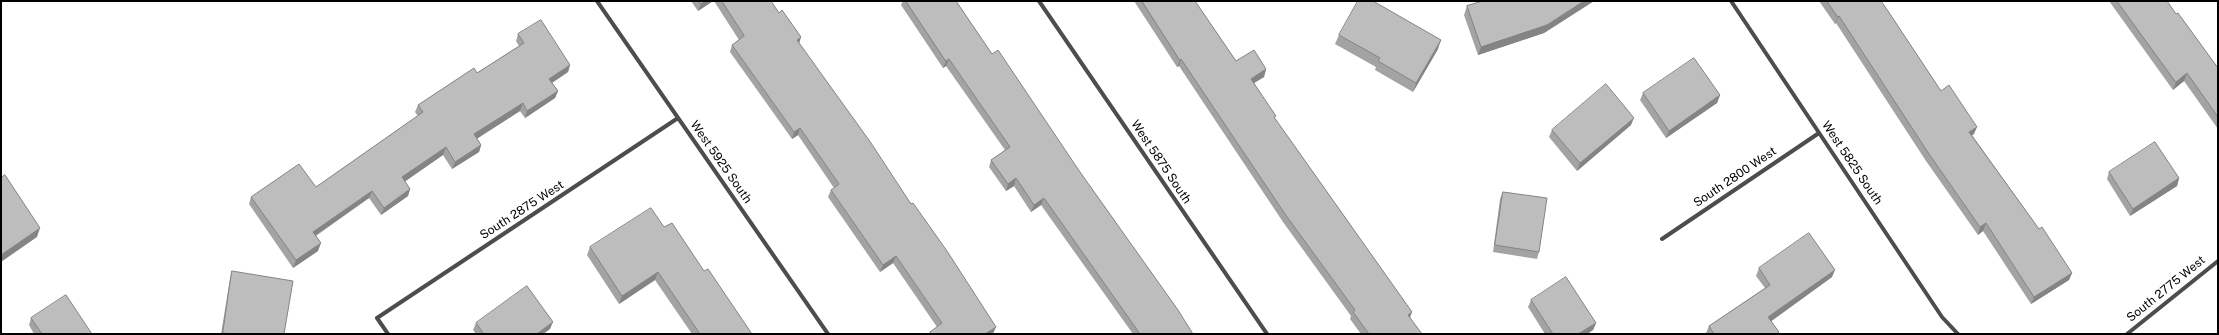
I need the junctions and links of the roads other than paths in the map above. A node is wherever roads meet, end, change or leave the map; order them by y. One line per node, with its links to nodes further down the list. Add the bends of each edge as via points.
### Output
1 (597, 1): 4 (street, West 5925 South)
2 (1039, 1): 10 (street, West 5875 South)
3 (1731, 1): 5 (street, West 5825 South)
4 (678, 118): 8 (street, South 2875 West, via 377,318); 9 (street, West 5925 South)
5 (1819, 133): 6 (street, South 2800 West); 11 (street, West 5825 South, via 1942,317)
6 (1662, 239)
7 (2218, 260): 12 (street, South 2775 West)
8 (388, 334)
9 (828, 334)
10 (1267, 334)
11 (1958, 334)
12 (2127, 334)

